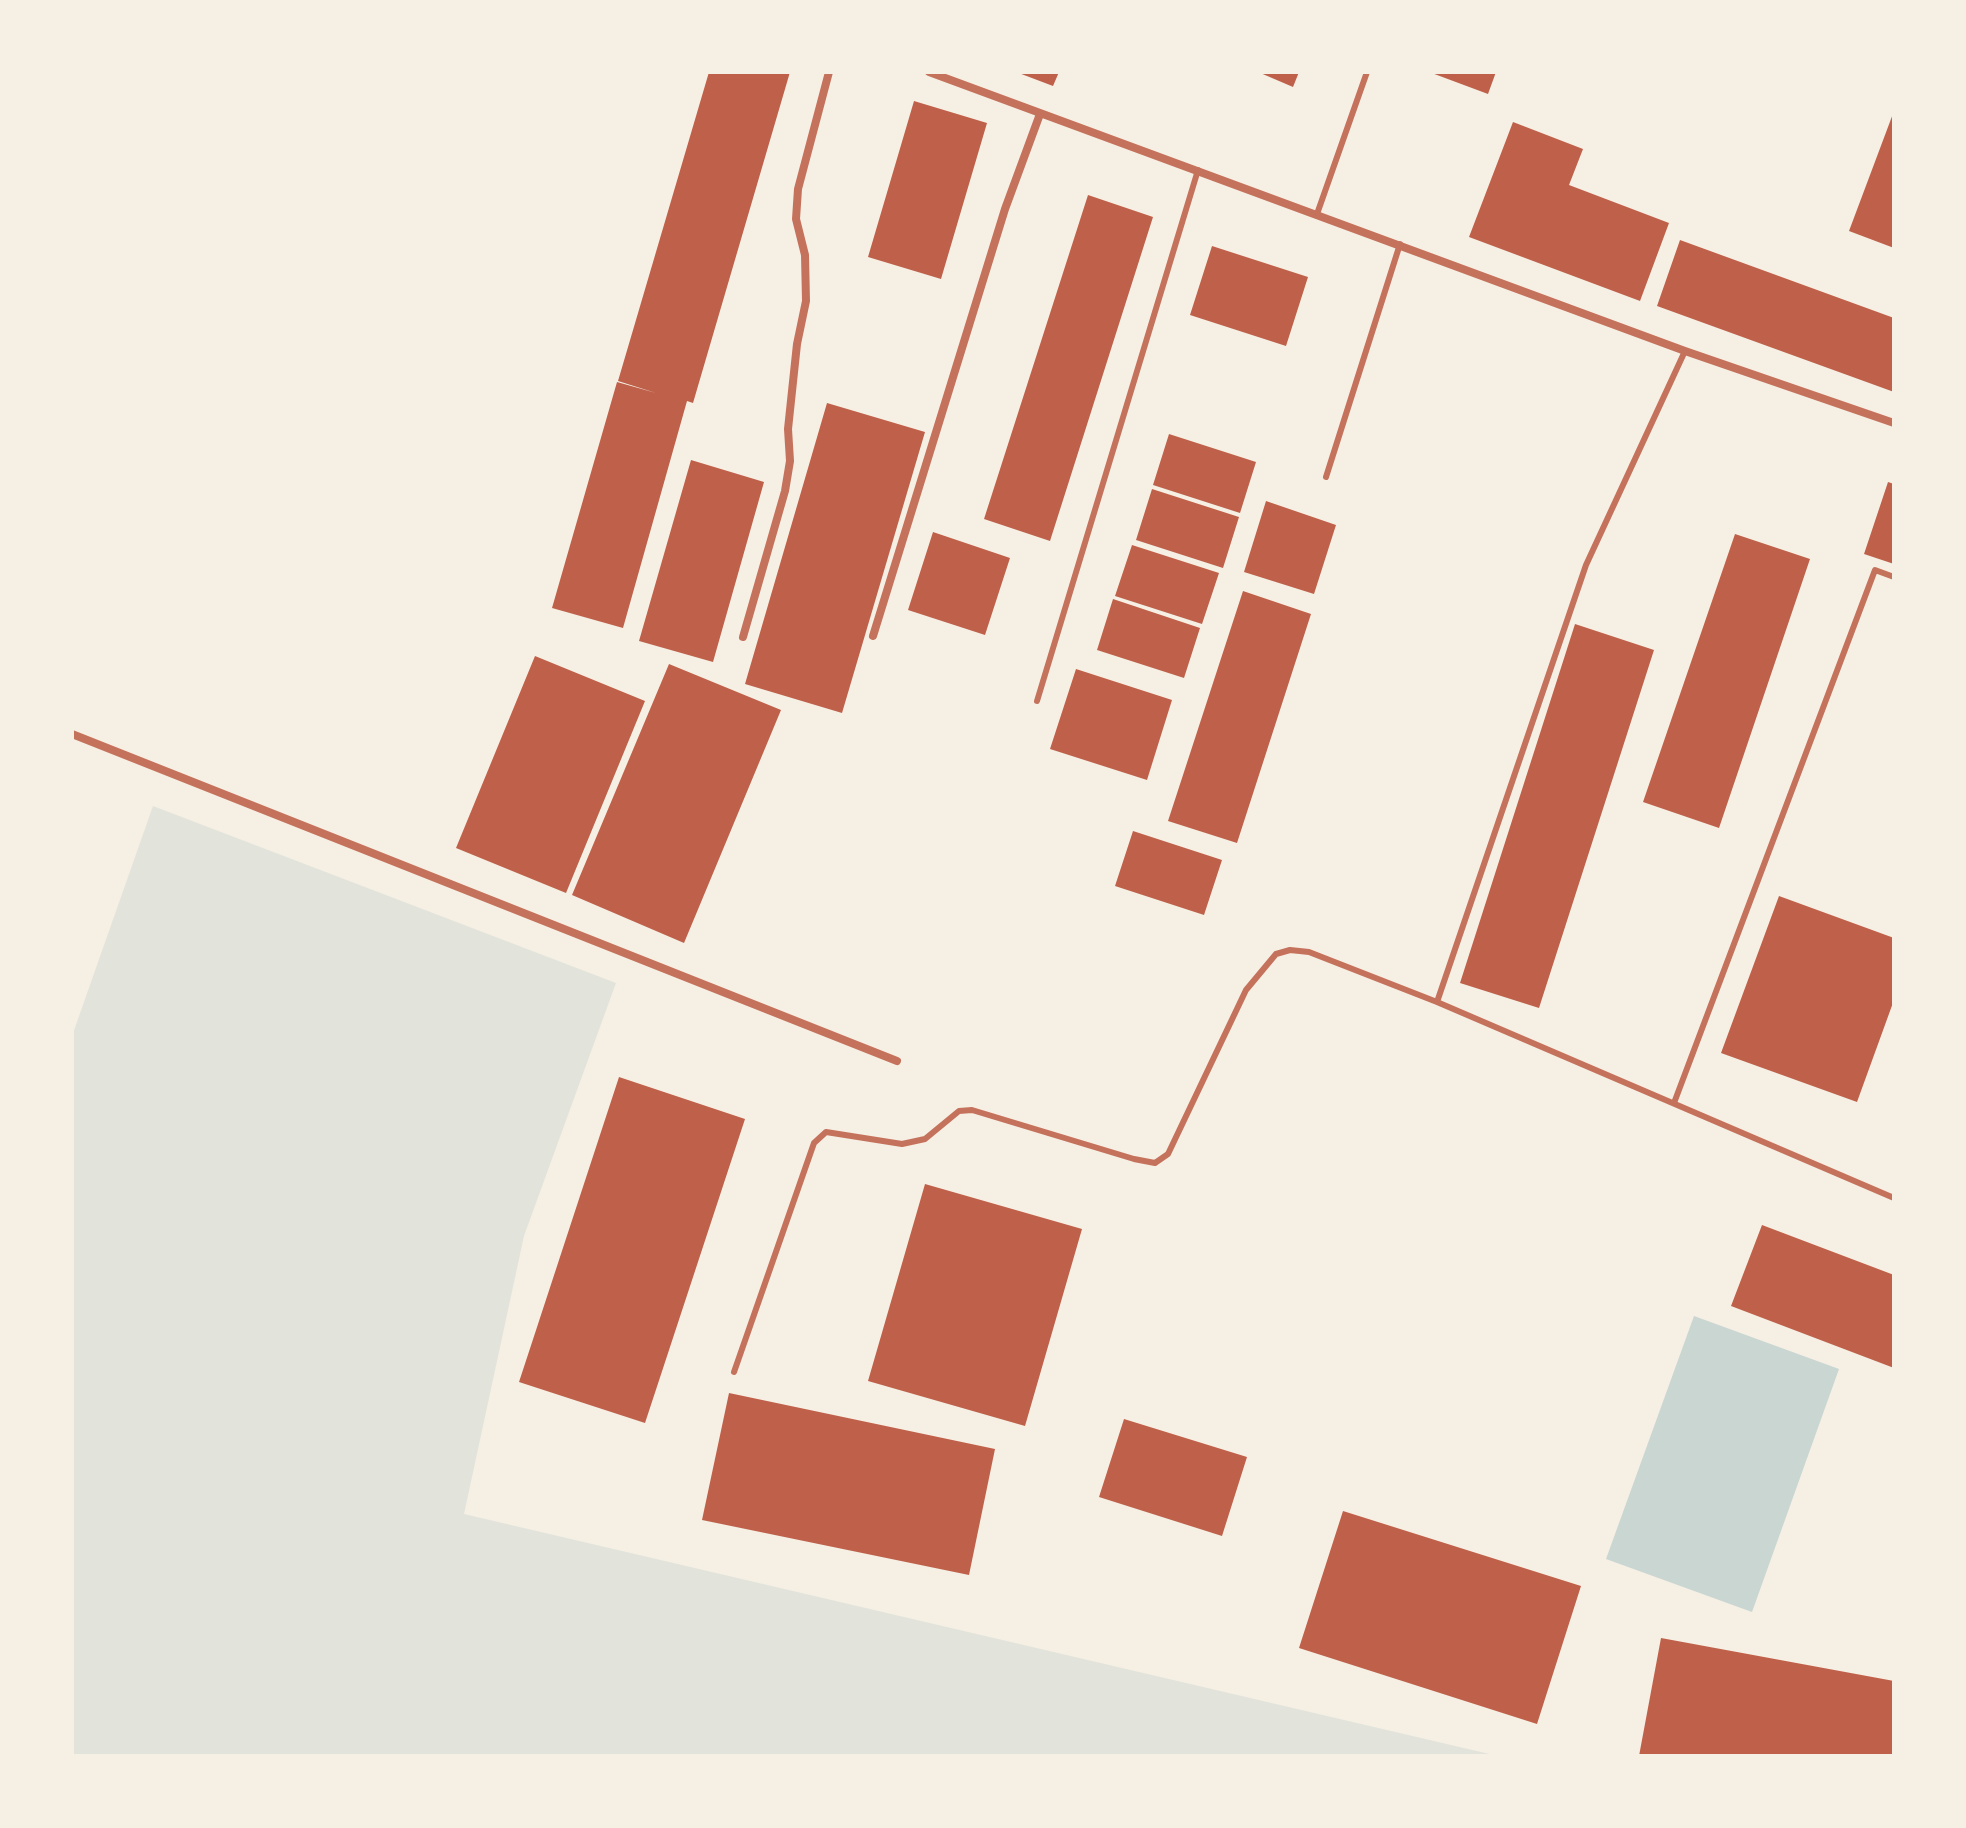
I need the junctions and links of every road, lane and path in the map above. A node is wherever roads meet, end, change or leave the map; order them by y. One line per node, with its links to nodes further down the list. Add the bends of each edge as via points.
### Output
1 (829, 72): 13 (street, via 798,189 796,219 805,255 806,301 788,429 790,461)
2 (929, 72): 4 (street)
3 (1367, 72): 6 (lane)
4 (1040, 114): 5 (street); 12 (street, via 1005,209)
5 (1198, 170): 6 (street); 14 (lane)
6 (1317, 214): 7 (street)
7 (1400, 244): 8 (street); 10 (lane)
8 (1685, 351): 9 (street); 16 (lane, via 1586,565)
9 (1894, 423)
10 (1326, 477)
11 (1894, 577): 18 (lane, via 1875,570)
12 (873, 636)
13 (743, 637)
14 (1037, 701)
15 (72, 734): 17 (street)
16 (1437, 1002): 18 (lane); 20 (lane, via 1309,952 1276,954 1246,990 1168,1154 1155,1163 972,1110 959,1111 925,1139 902,1144 826,1132 814,1143)
17 (897, 1061)
18 (1674, 1103): 19 (lane)
19 (1894, 1198)
20 (734, 1372)

